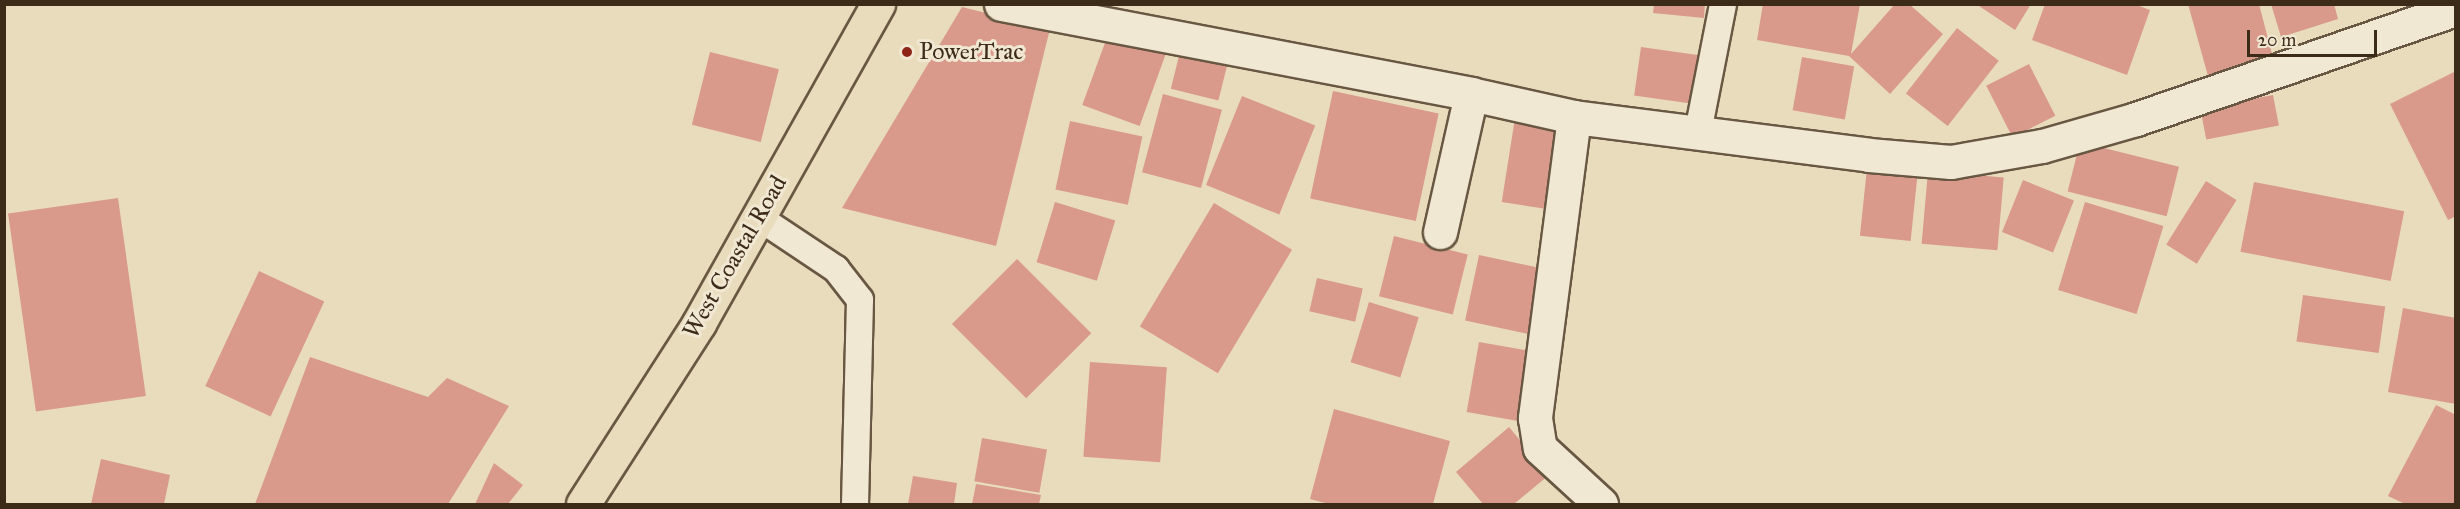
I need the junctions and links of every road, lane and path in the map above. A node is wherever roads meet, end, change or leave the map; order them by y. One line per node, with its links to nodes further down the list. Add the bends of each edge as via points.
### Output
1 (878, 4): 8 (main road, West Coastal Road)
2 (1001, 4): 5 (street)
3 (1723, 4): 7 (lane)
4 (2456, 9): 7 (street, via 2136,119 2042,146 1951,162)
5 (1471, 94): 6 (street); 9 (street)
6 (1575, 117): 7 (street); 12 (street, via 1535,418 1540,448)
7 (1698, 132)
8 (758, 217): 10 (main road, West Coastal Road, via 699,323); 11 (lane, via 836,268 860,300)
9 (1440, 232)
10 (583, 504)
11 (855, 504)
12 (1601, 504)

